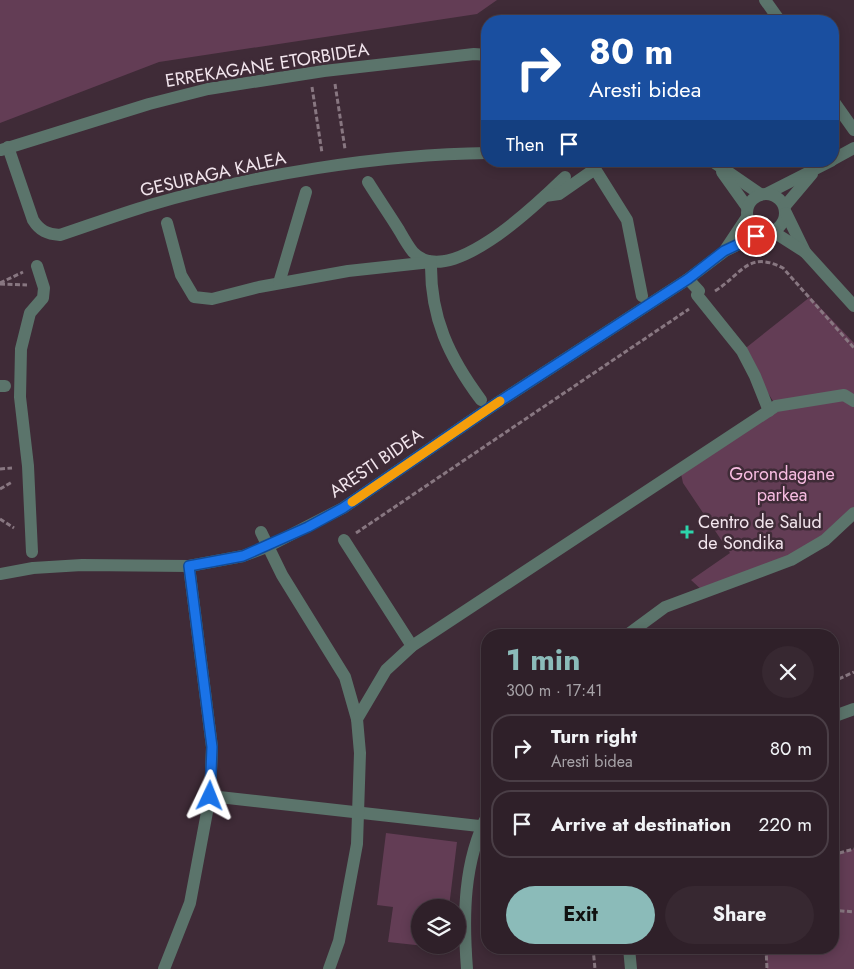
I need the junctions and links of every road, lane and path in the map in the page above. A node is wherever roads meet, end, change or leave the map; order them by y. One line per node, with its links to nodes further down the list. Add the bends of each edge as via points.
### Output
1 (765, 0): 2 (street)
2 (776, 15)
3 (481, 54): 9 (street, ERREKAGANE ETORBIDEA, via 324,71 208,90 149,104)
4 (335, 83): 11 (path)
5 (312, 87): 12 (path)
6 (839, 109): 7 (street)
7 (854, 130)
8 (854, 148): 13 (street)
9 (4, 149): 10 (street, GESURAGA KALEA, via 38,228 60,235 151,205 236,184 336,166)
10 (481, 152)
11 (346, 154)
12 (323, 157)
13 (839, 157)
14 (717, 167): 24 (street)
15 (720, 167): 21 (street)
16 (822, 167): 17 (street)
17 (815, 171): 21 (street); 23 (street)
18 (565, 177): 22 (street)
19 (368, 182): 29 (street, via 414,253)
20 (306, 192): 33 (street)
21 (764, 194): 23 (street, via 778,197); 24 (street, via 750,202)
22 (545, 196): 29 (street, via 525,215 476,249 450,261); 35 (street, via 559,194 595,170 627,220)
23 (785, 210): 26 (street, via 782,224); 28 (street)
24 (747, 212): 26 (street, via 753,227); 27 (street, ARESTI BIDEA)
25 (167, 223): 33 (street, via 181,275 194,297 212,299)
26 (768, 232): 27 (street, ARESTI BIDEA); 28 (street)
27 (724, 251): 31 (street, ARESTI BIDEA)
28 (804, 252): 36 (street)
29 (431, 262): 33 (street); 37 (street, via 430,289 444,343 460,373)
30 (37, 266): 32 (path); 45 (street, via 44,288 43,298 30,313 21,349 20,372)
31 (688, 279): 39 (street, via 742,351); 44 (street, ARESTI BIDEA, via 343,508)
32 (0, 283): 34 (path)
33 (279, 283)
34 (32, 286)
35 (642, 296)
36 (854, 306)
37 (481, 400)
38 (854, 401): 39 (street, via 844,395 776,406)
39 (769, 411): 49 (street)
40 (533, 414): 43 (path)
41 (854, 513): 48 (street, via 825,540 791,560 665,607)
42 (261, 532): 44 (street)
43 (344, 540): 49 (street)
44 (267, 547): 46 (street, ARESTI BIDEA, via 243,556); 54 (street, via 345,677)
45 (32, 552)
46 (189, 566): 47 (street, ARESTI BIDEA, via 82,565); 55 (street, via 212,747)
47 (0, 574)
48 (635, 629)
49 (412, 646): 54 (street, via 386,670)
50 (854, 672): 51 (path)
51 (839, 679)
52 (854, 709): 53 (street)
53 (839, 714)
54 (357, 719): 56 (street)
55 (210, 796): 56 (street); 66 (street, via 190,903)
56 (359, 811): 57 (street); 67 (street, via 350,888 339,941)
57 (481, 822)
58 (481, 836): 68 (street, via 467,876 464,928)
59 (854, 849): 60 (path)
60 (839, 853)
61 (839, 911): 62 (path)
62 (854, 912)
63 (594, 954): 69 (path)
64 (630, 954): 70 (street)
65 (766, 954): 71 (path)
66 (164, 969)
67 (329, 969)
68 (467, 969)
69 (595, 969)
70 (632, 969)
71 (767, 969)

